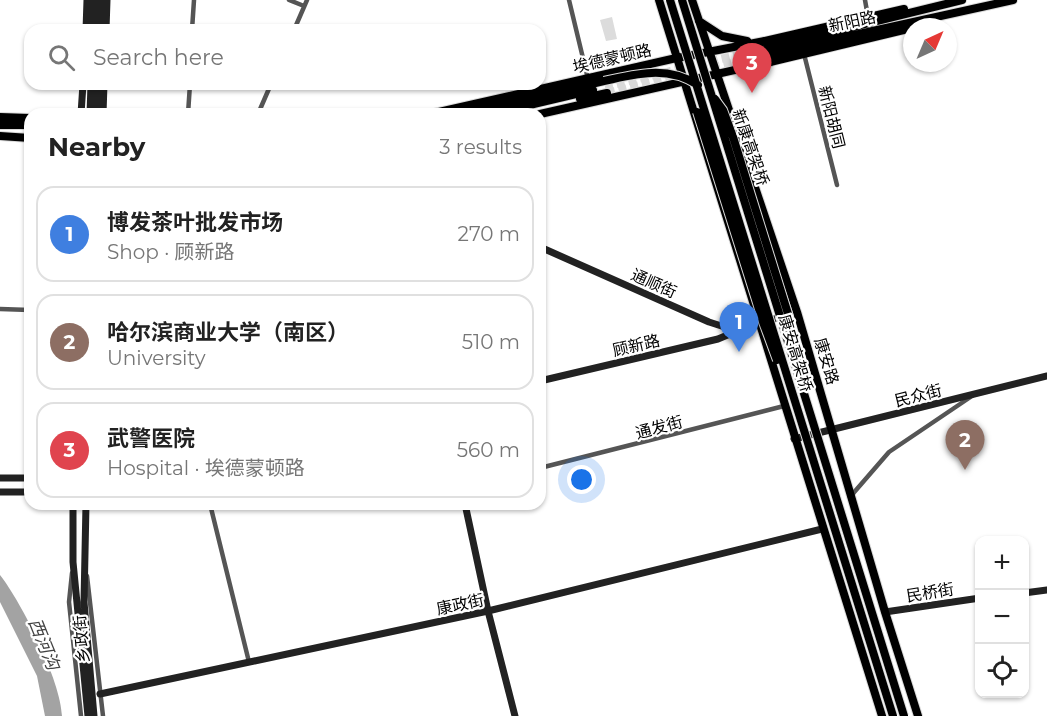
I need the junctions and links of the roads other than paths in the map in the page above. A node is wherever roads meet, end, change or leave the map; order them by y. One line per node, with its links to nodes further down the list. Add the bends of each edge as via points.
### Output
1 (87, 0): 23 (street)
2 (94, 0): 24 (street)
3 (100, 0): 25 (street)
4 (107, 0): 26 (street)
5 (194, 0): 27 (street)
6 (289, 0): 18 (street)
7 (307, 0): 18 (street)
8 (569, 0): 35 (street)
9 (659, 0): 32 (highway)
10 (664, 0): 32 (highway)
11 (670, 0): 75 (highway, 康安高架桥, bridge)
12 (682, 0): 75 (highway, 康安高架桥, bridge)
13 (694, 0): 22 (highway, 康安路)
14 (864, 0): 20 (street)
15 (946, 0): 20 (main road)
16 (962, 0): 30 (main road, 新阳路)
17 (1013, 0): 19 (main road, 新阳路)
18 (304, 6): 28 (street)
19 (981, 7): 21 (main road); 30 (main road, 新阳路)
20 (868, 17): 30 (main road)
21 (944, 18)
22 (698, 20): 30 (highway, via 726,38); 31 (highway, 康安路)
23 (86, 24)
24 (93, 24)
25 (99, 24)
26 (106, 24)
27 (192, 24)
28 (296, 24)
29 (903, 30): 33 (main road)
30 (765, 50): 31 (highway, 埃德蒙顿路); 33 (main road); 34 (highway)
31 (709, 51): 34 (highway, 康安路); 35 (highway, 埃德蒙顿路)
32 (676, 52): 36 (highway)
33 (804, 54): 62 (street, 新阳胡同)
34 (717, 74): 55 (highway); 66 (highway, 康安路)
35 (588, 79): 37 (highway, 埃德蒙顿路)
36 (684, 83): 67 (highway); 75 (highway, bridge, via 697,112 763,322)
37 (546, 88)
38 (83, 90): 45 (street)
39 (91, 90): 46 (street)
40 (98, 90): 47 (street)
41 (104, 90): 48 (street)
42 (189, 90): 49 (street)
43 (268, 90): 50 (street)
44 (538, 90): 51 (highway, 埃德蒙顿路)
45 (81, 108)
46 (90, 108)
47 (97, 108)
48 (103, 108)
49 (188, 108)
50 (261, 108)
51 (457, 108)
52 (490, 108): 75 (highway, 新康高架桥, bridge, via 651,72 679,75 713,97 727,119 789,317)
53 (520, 108): 54 (highway, 埃德蒙顿路, via 606,90)
54 (538, 108)
55 (546, 113)
56 (0, 117): 57 (highway)
57 (24, 118)
58 (0, 125): 59 (highway)
59 (24, 125)
60 (0, 136): 61 (highway)
61 (24, 138)
62 (837, 185)
63 (546, 250): 68 (street, 通顺街)
64 (0, 309): 65 (street)
65 (24, 310)
66 (797, 312): 67 (street); 73 (highway, 康安路)
67 (758, 324): 68 (street); 72 (highway)
68 (737, 331): 70 (street, 顾新路, via 718,339)
69 (1047, 376): 71 (street, 民众街)
70 (546, 380)
71 (975, 394): 73 (street, 民众街); 81 (street, via 889,452)
72 (784, 406): 74 (highway); 76 (street, 通发街)
73 (832, 430): 74 (street, 民众街); 81 (highway, 康安路)
74 (794, 439): 86 (highway)
75 (820, 463): 102 (highway, 康安高架桥, bridge); 103 (highway, 康安高架桥, bridge)
76 (546, 466)
77 (0, 478): 78 (street)
78 (24, 478)
79 (0, 492): 80 (street)
80 (24, 492)
81 (850, 497): 93 (highway, 康安路)
82 (74, 510): 88 (street, 乡政街)
83 (86, 510): 87 (street, 乡政街)
84 (211, 510): 94 (street)
85 (466, 510): 92 (street)
86 (822, 529): 92 (street, 康政街); 101 (highway)
87 (84, 561): 95 (street, 乡政街); 98 (street, 乡政街)
88 (73, 562): 96 (street, 乡政街, via 69,602); 97 (street, 乡政街)
89 (1047, 590): 90 (street)
90 (1029, 592)
91 (975, 599): 93 (street, 民桥街)
92 (488, 611): 94 (street, 康政街); 100 (street)
93 (885, 612): 104 (highway, 康安路)
94 (249, 662): 95 (street, 康政街)
95 (100, 694): 99 (street, 乡政街)
96 (81, 716)
97 (88, 716)
98 (94, 716)
99 (103, 716)
100 (515, 716)
101 (882, 716)
102 (893, 716)
103 (904, 716)
104 (918, 716)

